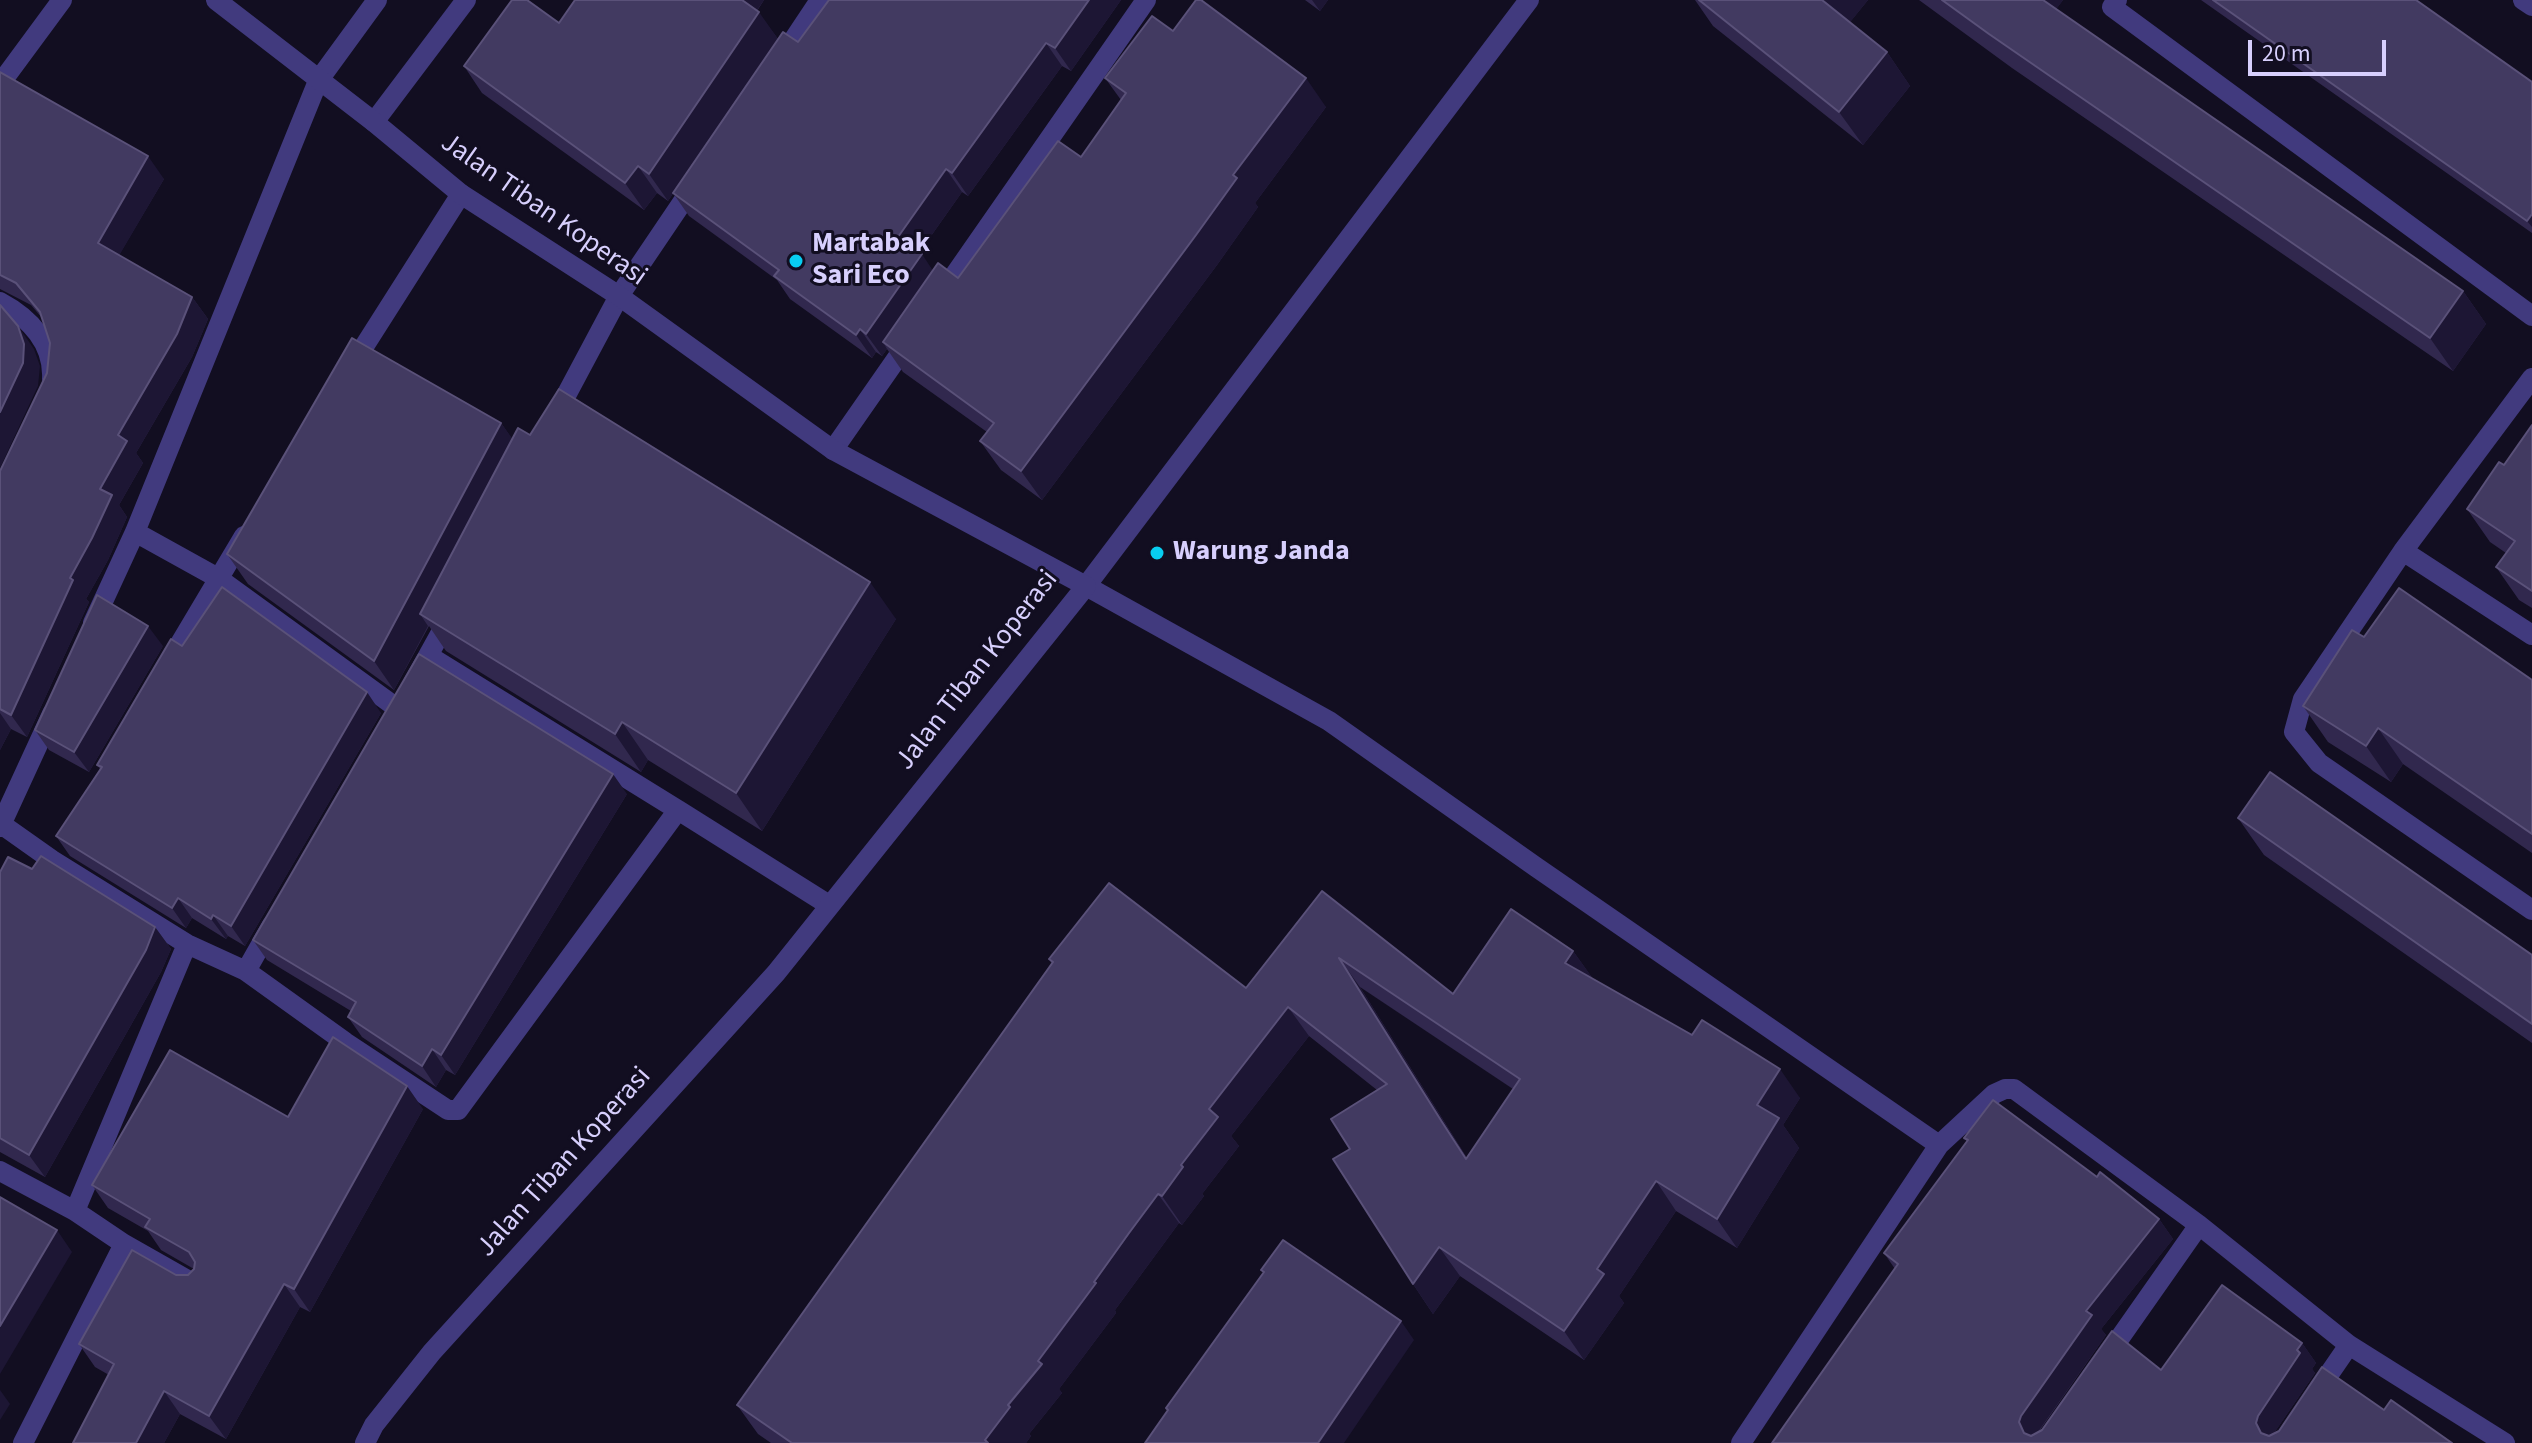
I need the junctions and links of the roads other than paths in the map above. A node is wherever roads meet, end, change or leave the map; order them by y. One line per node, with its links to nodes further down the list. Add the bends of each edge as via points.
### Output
1 (62, 0): 13 (street)
2 (216, 0): 12 (street, Jalan Tiban Koperasi)
3 (377, 0): 12 (street)
4 (466, 0): 14 (street)
5 (820, 0): 11 (street)
6 (1146, 0): 24 (street)
7 (1529, 0): 29 (street)
8 (2117, 0): 19 (street, via 2112,7)
9 (2523, 0): 10 (street)
10 (2532, 6)
11 (768, 77)
12 (318, 81): 14 (street, Jalan Tiban Koperasi); 26 (street)
13 (0, 84)
14 (374, 122): 16 (street, Jalan Tiban Koperasi)
15 (706, 167): 17 (street)
16 (461, 194): 17 (street, Jalan Tiban Koperasi); 21 (street)
17 (619, 296): 23 (street); 24 (street, Jalan Tiban Koperasi)
18 (0, 302): 22 (street, via 21,313 45,342 53,364)
19 (2532, 316)
20 (2532, 378): 27 (street)
21 (344, 379)
22 (45, 402)
23 (546, 434)
24 (833, 450): 29 (street, Jalan Tiban Koperasi)
25 (251, 525): 28 (street)
26 (135, 532): 28 (street); 32 (street)
27 (2403, 551): 31 (street); 40 (street, via 2303,699 2294,732 2319,763)
28 (218, 578): 33 (street, via 393,714); 34 (street)
29 (1086, 586): 39 (street, Jalan Tiban Koperasi); 43 (street, via 1329,721)
30 (458, 600): 33 (street)
31 (2532, 635)
32 (84, 643)
33 (429, 656): 36 (street)
34 (155, 685)
35 (59, 699): 37 (street)
36 (678, 810): 39 (street); 42 (street, via 458,1110 448,1110)
37 (1, 825): 41 (street, via 56,853)
38 (286, 902): 42 (street)
39 (829, 905): 53 (street, Jalan Tiban Koperasi, via 776,973 432,1352)
40 (2532, 910)
41 (187, 944): 42 (street); 45 (street)
42 (246, 971)
43 (1939, 1145): 46 (street, via 1994,1094 2014,1089); 54 (street)
44 (0, 1171): 45 (street)
45 (75, 1211): 47 (street)
46 (2199, 1225): 49 (street); 50 (street)
47 (124, 1244): 48 (street); 52 (street)
48 (198, 1286)
49 (2349, 1345): 51 (street); 55 (street)
50 (2091, 1379)
51 (2308, 1406)
52 (23, 1443)
53 (365, 1443)
54 (1741, 1443)
55 (2505, 1443)

